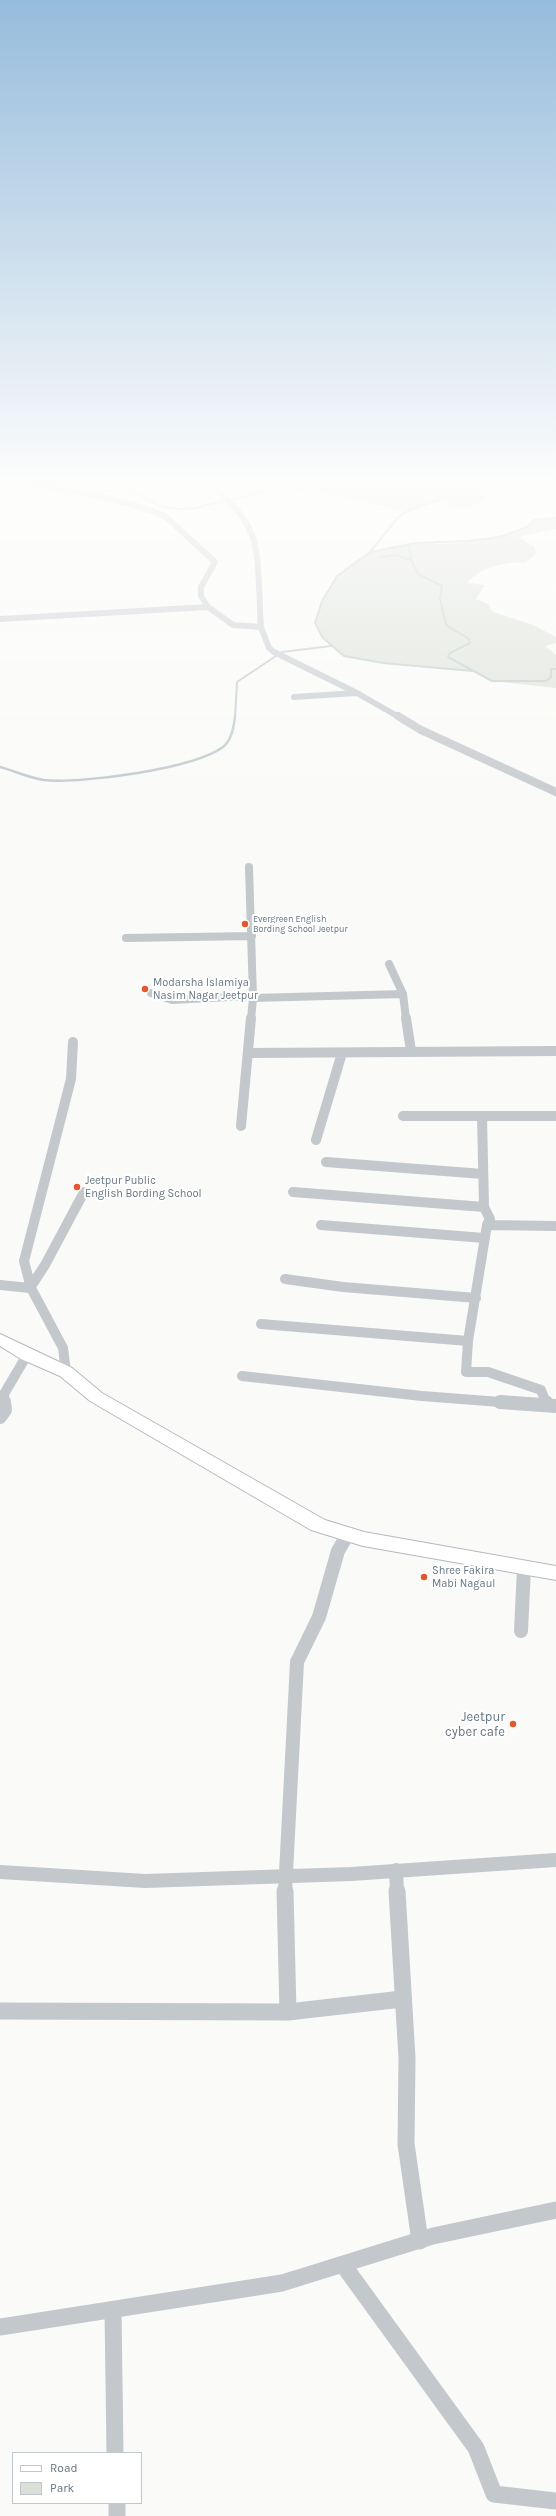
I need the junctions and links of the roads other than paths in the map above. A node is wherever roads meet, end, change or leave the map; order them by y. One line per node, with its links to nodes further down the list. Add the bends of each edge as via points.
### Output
1 (203, 598): 3 (street)
2 (259, 598): 5 (street)
3 (208, 607): 4 (street); 5 (street, via 233,625)
4 (0, 619)
5 (261, 627): 6 (street, via 269,648 274,652)
6 (357, 693): 7 (street); 8 (street, via 421,730)
7 (294, 697)
8 (556, 792)
9 (249, 867): 10 (street)
10 (252, 936): 11 (street); 15 (street)
11 (126, 938)
12 (389, 964): 14 (street)
13 (151, 993): 15 (street, via 172,1000 240,996)
14 (403, 994): 15 (street); 17 (street)
15 (253, 998): 19 (street)
16 (73, 1042): 37 (street, via 71,1079 24,1261)
17 (411, 1051): 18 (street); 20 (street)
18 (556, 1051)
19 (250, 1053): 20 (street); 24 (street)
20 (342, 1053): 25 (street)
21 (403, 1116): 22 (street)
22 (482, 1116): 23 (street); 27 (street)
23 (556, 1116)
24 (241, 1126)
25 (316, 1140)
26 (326, 1162): 27 (street)
27 (483, 1174): 30 (street)
28 (84, 1192): 37 (street, via 72,1210 50,1259)
29 (293, 1192): 30 (street)
30 (484, 1207): 32 (street, via 490,1219)
31 (321, 1225): 34 (street)
32 (487, 1225): 33 (street); 34 (street)
33 (556, 1226)
34 (484, 1238): 38 (street)
35 (284, 1279): 38 (street, via 343,1287)
36 (0, 1285): 37 (street)
37 (30, 1288): 43 (street, via 60,1340 66,1356)
38 (476, 1298): 41 (street)
39 (261, 1324): 41 (street)
40 (0, 1339): 42 (street)
41 (468, 1341): 45 (street, via 466,1372 488,1372 541,1390)
42 (27, 1355): 43 (street); 46 (street, via 4,1394 5,1410)
43 (66, 1372): 47 (street, via 96,1397 257,1491 318,1525)
44 (242, 1376): 45 (street, via 422,1396)
45 (552, 1406)
46 (0, 1417)
47 (348, 1534): 48 (street); 54 (street, via 338,1550 319,1617 297,1662)
48 (524, 1568): 49 (street); 50 (street)
49 (556, 1573)
50 (521, 1631)
51 (556, 1860): 52 (street)
52 (396, 1870): 54 (street); 55 (street)
53 (0, 1872): 54 (street, via 145,1881)
54 (285, 1877): 57 (street)
55 (402, 1999): 57 (street); 59 (street, via 407,2058 406,2144)
56 (0, 2011): 57 (street)
57 (288, 2012)
58 (556, 2210): 59 (street)
59 (420, 2241): 60 (street)
60 (344, 2266): 61 (street, via 282,2283); 64 (street, via 476,2448 494,2494)
61 (113, 2310): 62 (street); 63 (street)
62 (0, 2326)
63 (115, 2452)
64 (556, 2501)
65 (117, 2504): 66 (street)
66 (117, 2516)

